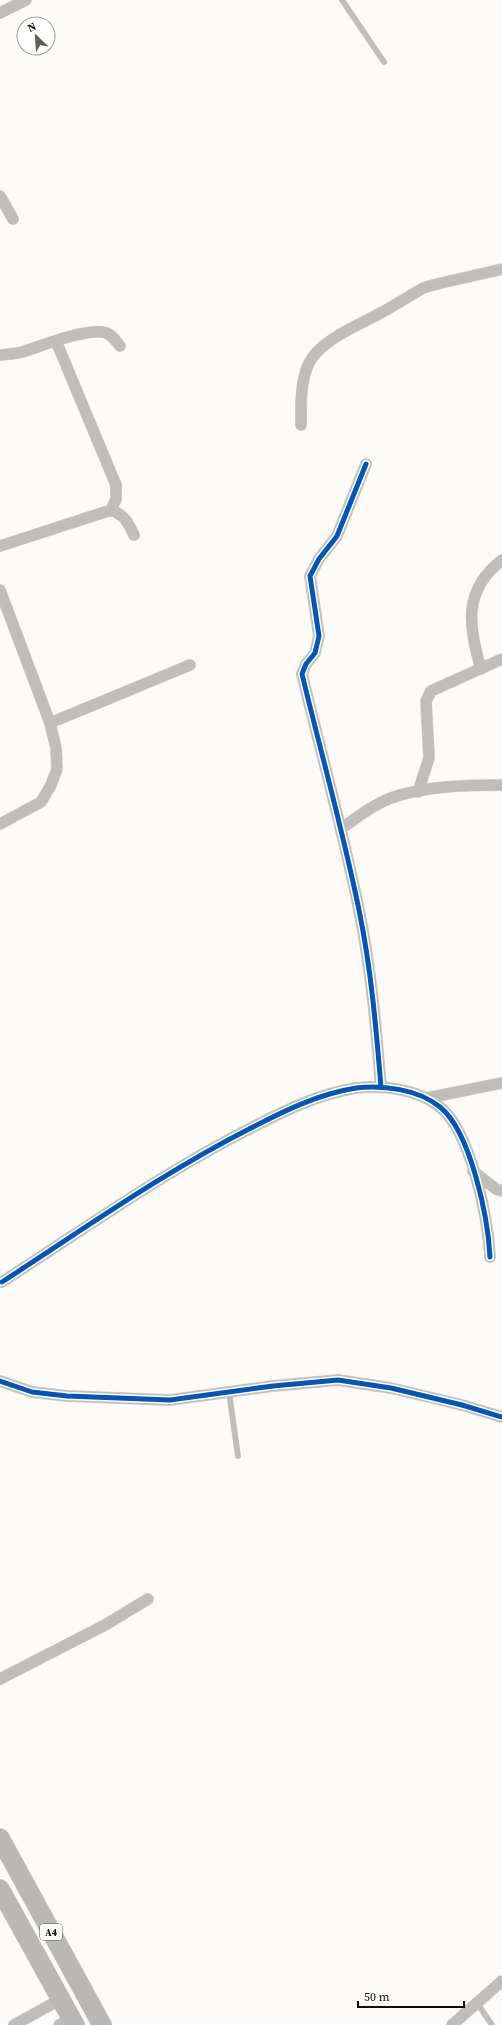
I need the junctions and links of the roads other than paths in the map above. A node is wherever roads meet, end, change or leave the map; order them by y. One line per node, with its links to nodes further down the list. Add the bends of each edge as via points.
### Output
1 (26, 0): 3 (street)
2 (342, 0): 4 (lane)
3 (0, 13)
4 (384, 62)
5 (0, 196): 6 (street)
6 (13, 219)
7 (502, 269): 11 (street, via 424,288 323,347 310,362 304,380)
8 (56, 340): 9 (street, via 104,332 110,334); 10 (street, via 20,352); 13 (street, via 116,485 116,499)
9 (120, 346)
10 (0, 355)
11 (301, 425)
12 (366, 464): 25 (street, via 337,536 319,559 310,576 319,636 315,653 302,674)
13 (111, 510): 14 (street, via 126,519); 15 (street)
14 (134, 535)
15 (0, 546)
16 (502, 560): 20 (street, via 483,578 474,597 471,612 471,632)
17 (0, 590): 21 (street)
18 (502, 659): 20 (street)
19 (190, 665): 21 (street)
20 (481, 669): 23 (street, via 431,691 426,701 429,758)
21 (50, 723): 24 (street, via 56,748 57,769 52,786 41,802)
22 (502, 785): 23 (street, via 451,787)
23 (418, 792): 25 (street, via 392,798 366,811)
24 (0, 824)
25 (341, 829): 27 (street, via 373,990)
26 (502, 1083): 28 (street)
27 (381, 1087): 28 (street); 32 (street, via 355,1088 295,1106 220,1144 131,1197)
28 (426, 1098): 29 (street, via 441,1107 461,1133)
29 (473, 1171): 30 (street, via 496,1190); 31 (street, via 489,1231)
30 (502, 1191)
31 (490, 1257)
32 (1, 1281)
33 (0, 1381): 34 (street, via 32,1392 119,1399 170,1400)
34 (229, 1392): 35 (street, via 338,1380 391,1388); 36 (lane)
35 (502, 1417)
36 (238, 1456)
37 (148, 1599): 38 (street, via 105,1625)
38 (0, 1679)
39 (0, 1838): 46 (highway, A4)
40 (0, 1889): 42 (highway, A4)
41 (502, 1981): 43 (street)
42 (61, 1999): 44 (highway, A4); 45 (street)
43 (477, 2003): 47 (street); 48 (lane)
44 (69, 2023)
45 (14, 2025)
46 (102, 2025)
47 (452, 2025)
48 (492, 2025)

